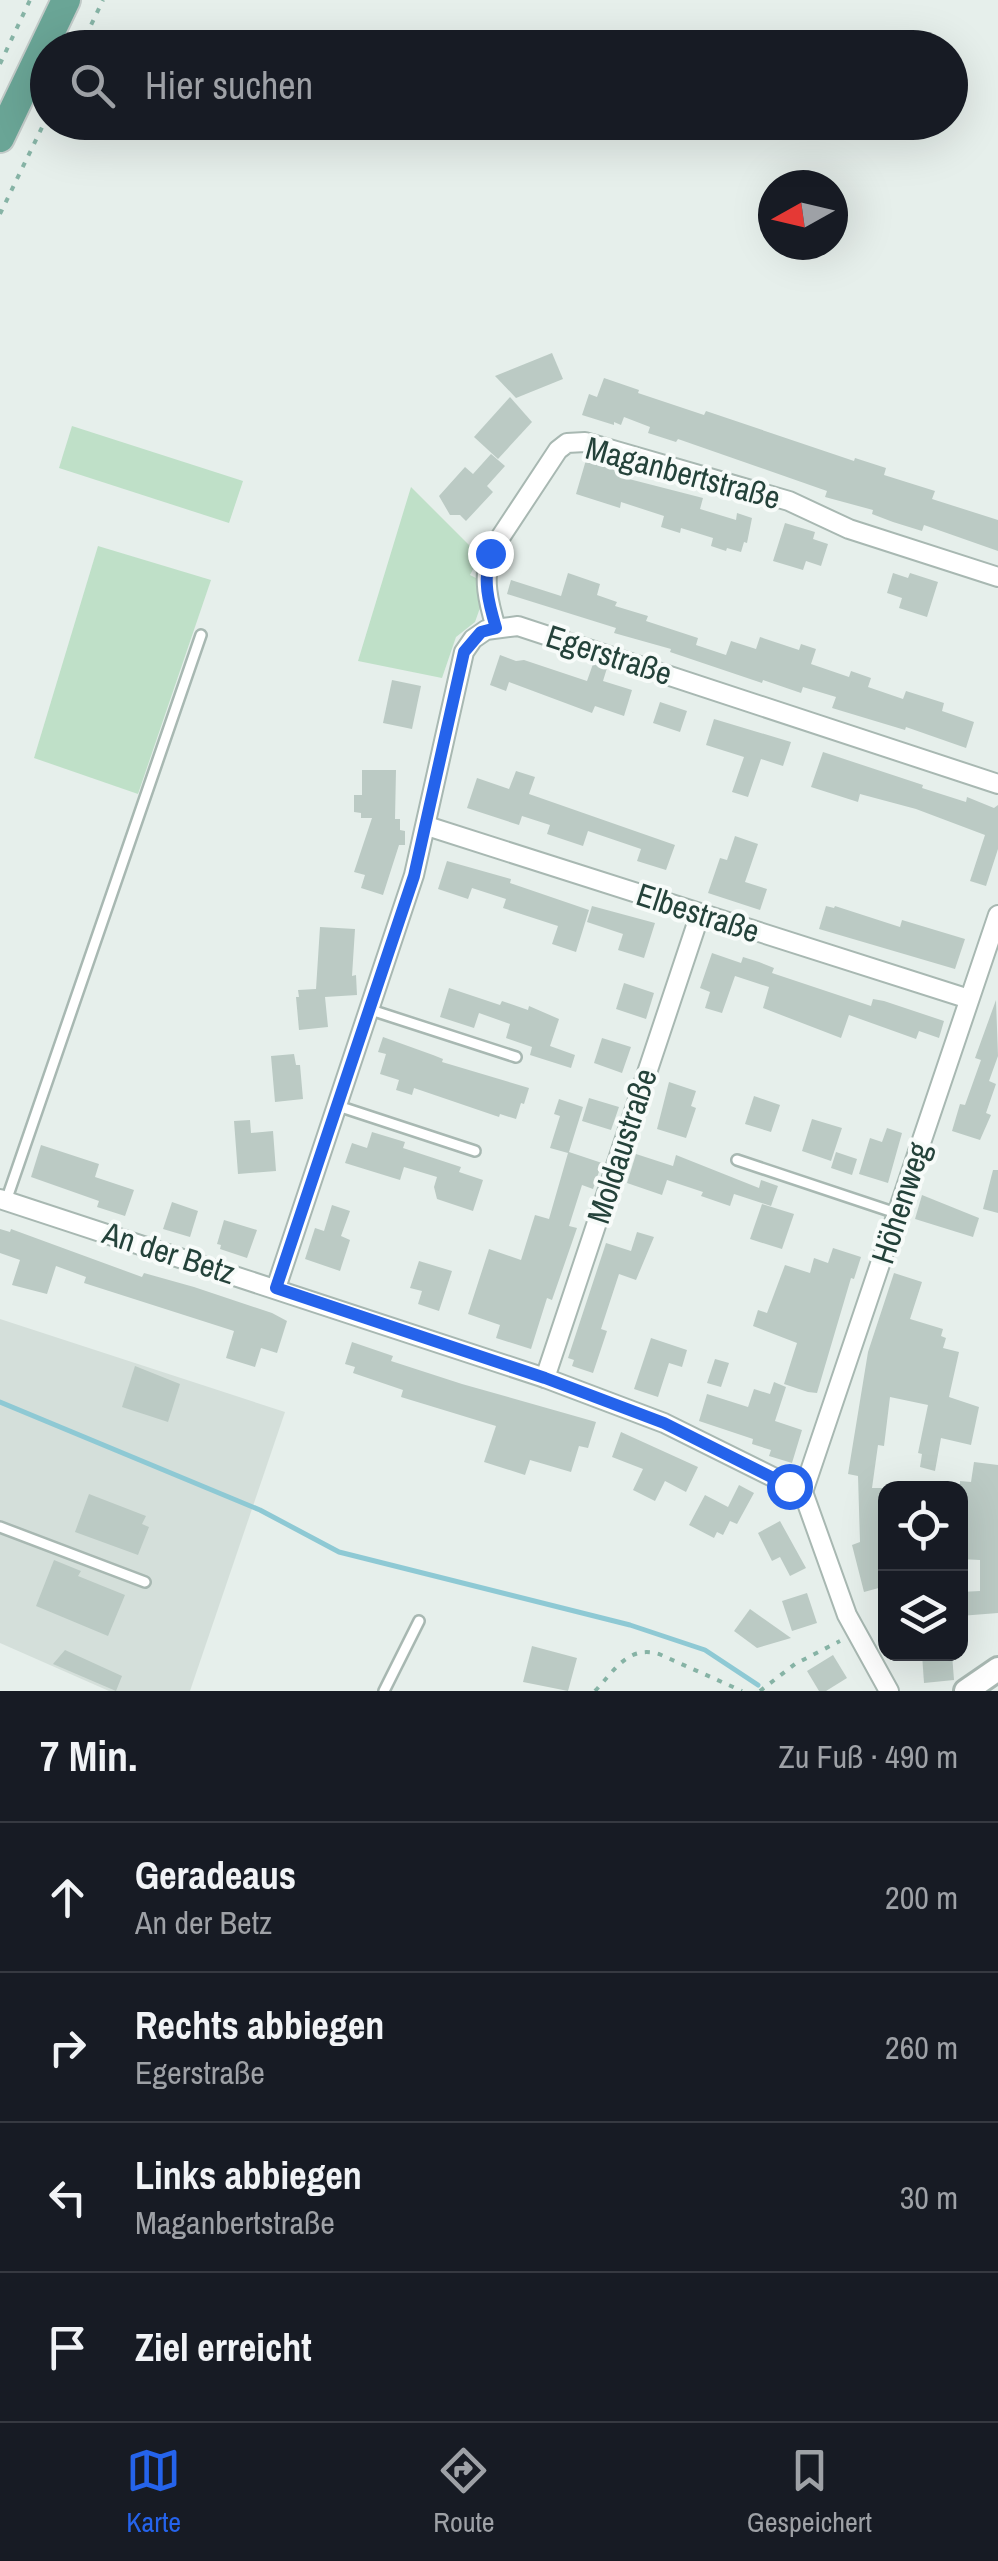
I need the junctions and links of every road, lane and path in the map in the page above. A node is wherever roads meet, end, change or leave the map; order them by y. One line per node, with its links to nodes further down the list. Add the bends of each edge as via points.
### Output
1 (30, 0): 6 (path)
2 (66, 0): 4 (main road)
3 (102, 0): 5 (path)
4 (52, 30)
5 (88, 30)
6 (0, 64)
7 (30, 75): 8 (main road)
8 (0, 138)
9 (36, 140): 10 (path)
10 (0, 214)
11 (998, 577): 12 (street, Maganbertstraße, via 849,529 789,501 585,442 567,443 490,553 485,573)
12 (496, 628): 14 (street, Egerstraße, via 518,626); 15 (street, via 481,632 464,652)
13 (201, 635): 24 (lane)
14 (998, 784)
15 (427, 826): 16 (street, Elbestraße); 19 (street)
16 (700, 914): 18 (street, Elbestraße); 27 (street, Moldaustraße)
17 (998, 914): 18 (street, Höhenweg)
18 (969, 999): 25 (street, Höhenweg)
19 (371, 1010): 20 (lane); 21 (street)
20 (516, 1057)
21 (338, 1106): 22 (lane); 26 (street)
22 (475, 1151)
23 (738, 1160): 25 (lane)
24 (3, 1200): 26 (street, An der Betz)
25 (898, 1214): 28 (street, Höhenweg)
26 (276, 1288): 27 (street, An der Betz)
27 (545, 1378): 28 (street, An der Betz, via 664,1423)
28 (804, 1492): 39 (street, via 847,1614)
29 (0, 1527): 30 (lane)
30 (145, 1582)
31 (419, 1621): 35 (lane)
32 (845, 1639): 38 (path)
33 (998, 1669): 34 (street)
34 (970, 1690)
35 (384, 1691)
36 (596, 1691): 37 (path, via 629,1654 640,1651)
37 (742, 1691)
38 (760, 1691)
39 (889, 1691)

